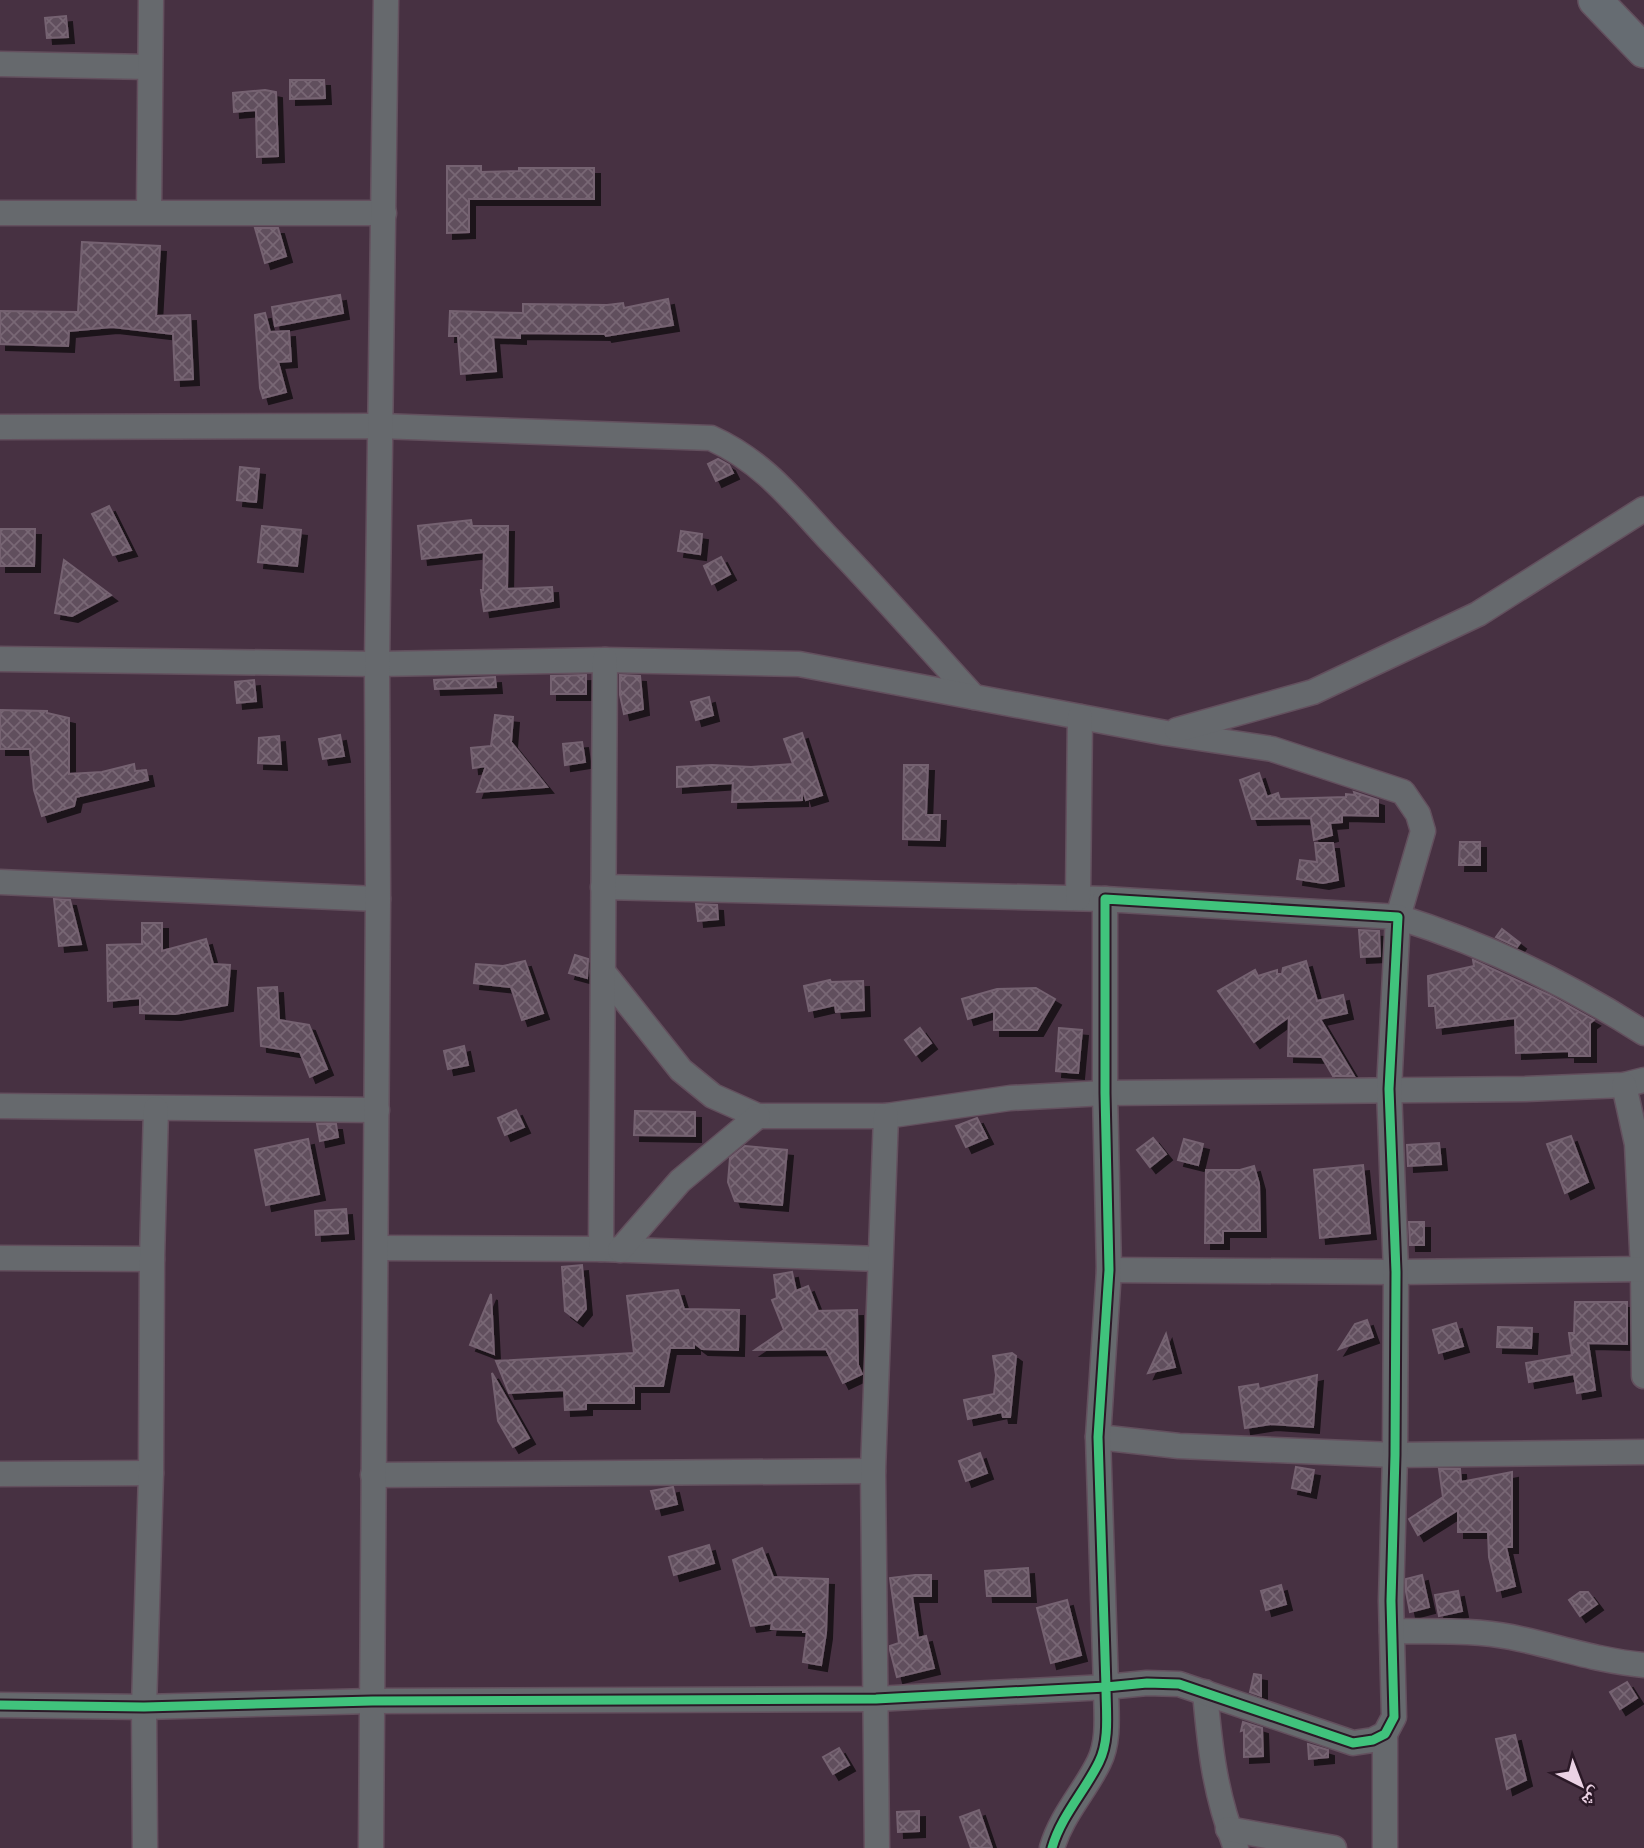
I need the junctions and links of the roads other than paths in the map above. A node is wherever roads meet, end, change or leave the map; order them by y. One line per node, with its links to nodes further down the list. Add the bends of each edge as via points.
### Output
1 (151, 0): 6 (street)
2 (386, 0): 8 (street)
3 (1595, 0): 4 (main road)
4 (1644, 51)
5 (0, 64): 6 (street)
6 (149, 67): 7 (street)
7 (149, 212): 8 (street); 9 (street)
8 (384, 213): 10 (street)
9 (0, 214)
10 (380, 426): 11 (street); 15 (street); 16 (street, via 711,438 736,449 764,470)
11 (0, 427)
12 (1644, 509): 18 (street, via 1478,614 1313,692)
13 (0, 659): 15 (street)
14 (605, 660): 15 (street); 16 (street, via 799,664); 20 (street)
15 (377, 664): 22 (street)
16 (974, 697): 17 (street)
17 (1080, 717): 18 (street); 21 (street)
18 (1166, 733): 24 (street, via 1272,749 1403,792 1423,831)
19 (0, 882): 22 (street)
20 (603, 887): 21 (street); 25 (street)
21 (1078, 898): 23 (street)
22 (379, 899): 32 (street)
23 (1105, 899): 24 (street); 29 (street)
24 (1398, 917): 26 (street, via 1521,965); 28 (street)
25 (603, 972): 33 (street, via 681,1069 713,1097); 36 (street)
26 (1644, 1033)
27 (1634, 1083): 28 (street); 40 (street)
28 (1389, 1089): 29 (street); 42 (street)
29 (1105, 1093): 34 (street, via 1010,1097); 41 (street)
30 (0, 1106): 31 (street)
31 (156, 1109): 32 (street); 38 (street)
32 (377, 1110): 35 (street)
33 (758, 1115): 34 (street); 36 (street, via 680,1181)
34 (886, 1116): 39 (street)
35 (376, 1248): 36 (street); 50 (street)
36 (610, 1250): 39 (street)
37 (0, 1258): 38 (street)
38 (152, 1259): 48 (street)
39 (880, 1259): 47 (street)
40 (1643, 1269): 42 (street); 43 (street)
41 (1110, 1270): 42 (street); 44 (street)
42 (1396, 1272): 46 (street)
43 (1644, 1376)
44 (1098, 1437): 46 (street, via 1179,1446); 53 (street)
45 (1644, 1452): 46 (street)
46 (1395, 1455): 51 (street)
47 (873, 1471): 50 (street); 55 (street)
48 (151, 1473): 49 (street); 58 (street)
49 (0, 1474)
50 (373, 1475): 56 (street)
51 (1392, 1631): 52 (street, via 1509,1636 1615,1663); 59 (street, via 1394,1717)
52 (1644, 1665)
53 (1106, 1687): 54 (street, via 1179,1684); 55 (street); 64 (street, via 1106,1735 1100,1761)
54 (1205, 1692): 59 (street, via 1353,1743); 60 (street, via 1212,1766)
55 (876, 1699): 56 (street); 63 (street)
56 (372, 1701): 58 (street); 62 (street)
57 (0, 1705): 58 (street)
58 (144, 1707): 61 (street)
59 (1385, 1734): 66 (street)
60 (1232, 1838): 65 (street)
61 (145, 1848)
62 (371, 1848)
63 (877, 1848)
64 (1052, 1848)
65 (1334, 1848)
66 (1385, 1848)

